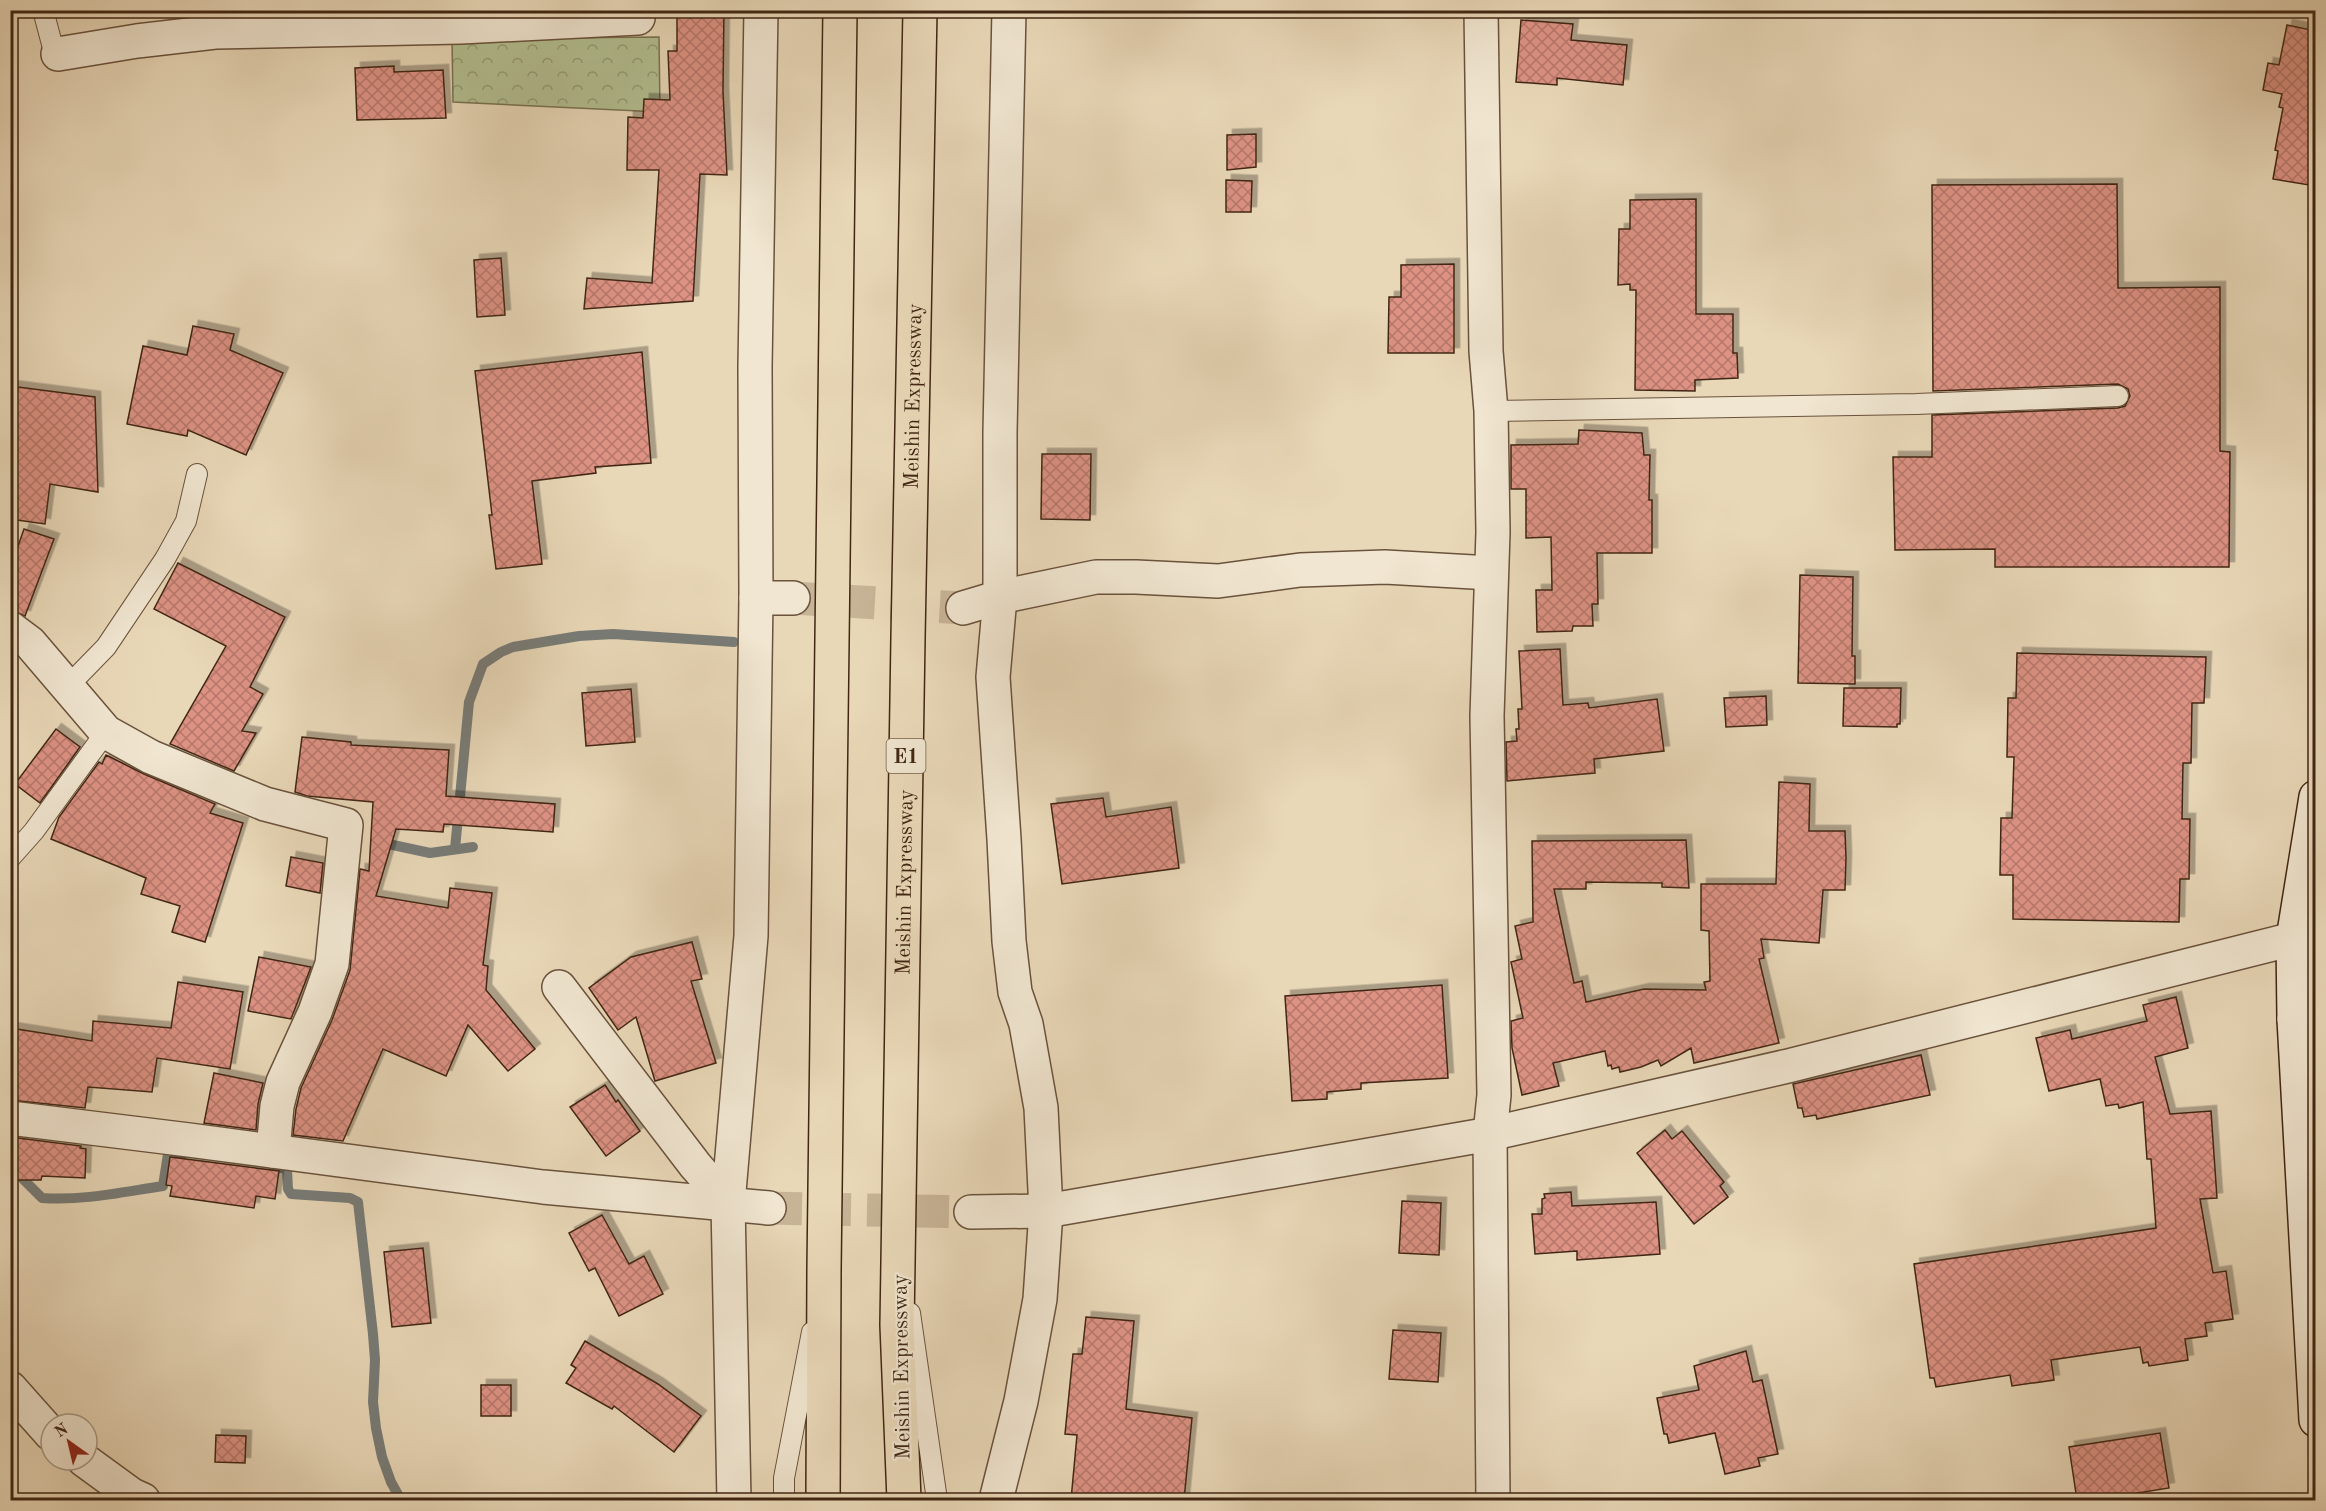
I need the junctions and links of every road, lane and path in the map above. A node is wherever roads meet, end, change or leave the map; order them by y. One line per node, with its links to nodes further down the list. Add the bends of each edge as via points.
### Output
1 (43, 10): 10 (lane)
2 (638, 10): 8 (street, via 638,18)
3 (760, 10): 16 (street)
4 (840, 10): 36 (highway)
5 (920, 10): 35 (highway, Meishin Expressway / E1)
6 (1009, 10): 15 (street)
7 (1481, 10): 12 (street, via 1486,351)
8 (460, 19): 9 (street)
9 (215, 21): 10 (street, via 137,41)
10 (58, 54)
11 (2118, 396): 12 (lane, via 1916,404)
12 (1491, 411): 14 (street)
13 (197, 474): 20 (lane, via 186,521 165,559 106,647)
14 (1491, 573): 15 (street, via 1385,567 1300,570 1218,580 1096,577); 29 (street, via 1487,716 1494,1095)
15 (1000, 597): 18 (street); 33 (street, via 993,677 1009,941 1015,992 1026,1024 1041,1108)
16 (756, 598): 17 (street); 31 (street, via 751,936)
17 (793, 598)
18 (963, 608)
19 (10, 628): 20 (street, via 30,643)
20 (68, 686): 21 (street)
21 (106, 732): 23 (lane); 30 (street, via 151,757 265,804 346,825 332,964 283,1082)
22 (2316, 797): 24 (street)
23 (10, 858)
24 (2293, 939): 26 (street); 29 (street, via 1788,1066)
25 (559, 987): 31 (street)
26 (2294, 1019): 27 (street); 38 (street)
27 (2316, 1046)
28 (10, 1118): 30 (street)
29 (1490, 1134): 33 (street); 48 (street)
30 (273, 1151): 31 (street, via 543,1187)
31 (728, 1203): 32 (street); 42 (street)
32 (769, 1208)
33 (1046, 1211): 34 (street); 47 (street, via 1040,1299 1021,1401)
34 (971, 1212)
35 (899, 1233): 45 (highway, Meishin Expressway / E1, via 897,1325); 46 (lane)
36 (824, 1270): 43 (lane, via 784,1478); 44 (highway)
37 (10, 1388): 39 (street)
38 (2316, 1420)
39 (39, 1421)
40 (99, 1471): 41 (street)
41 (135, 1499)
42 (734, 1500)
43 (784, 1500)
44 (823, 1500)
45 (904, 1500)
46 (937, 1500)
47 (996, 1500)
48 (1492, 1500)

